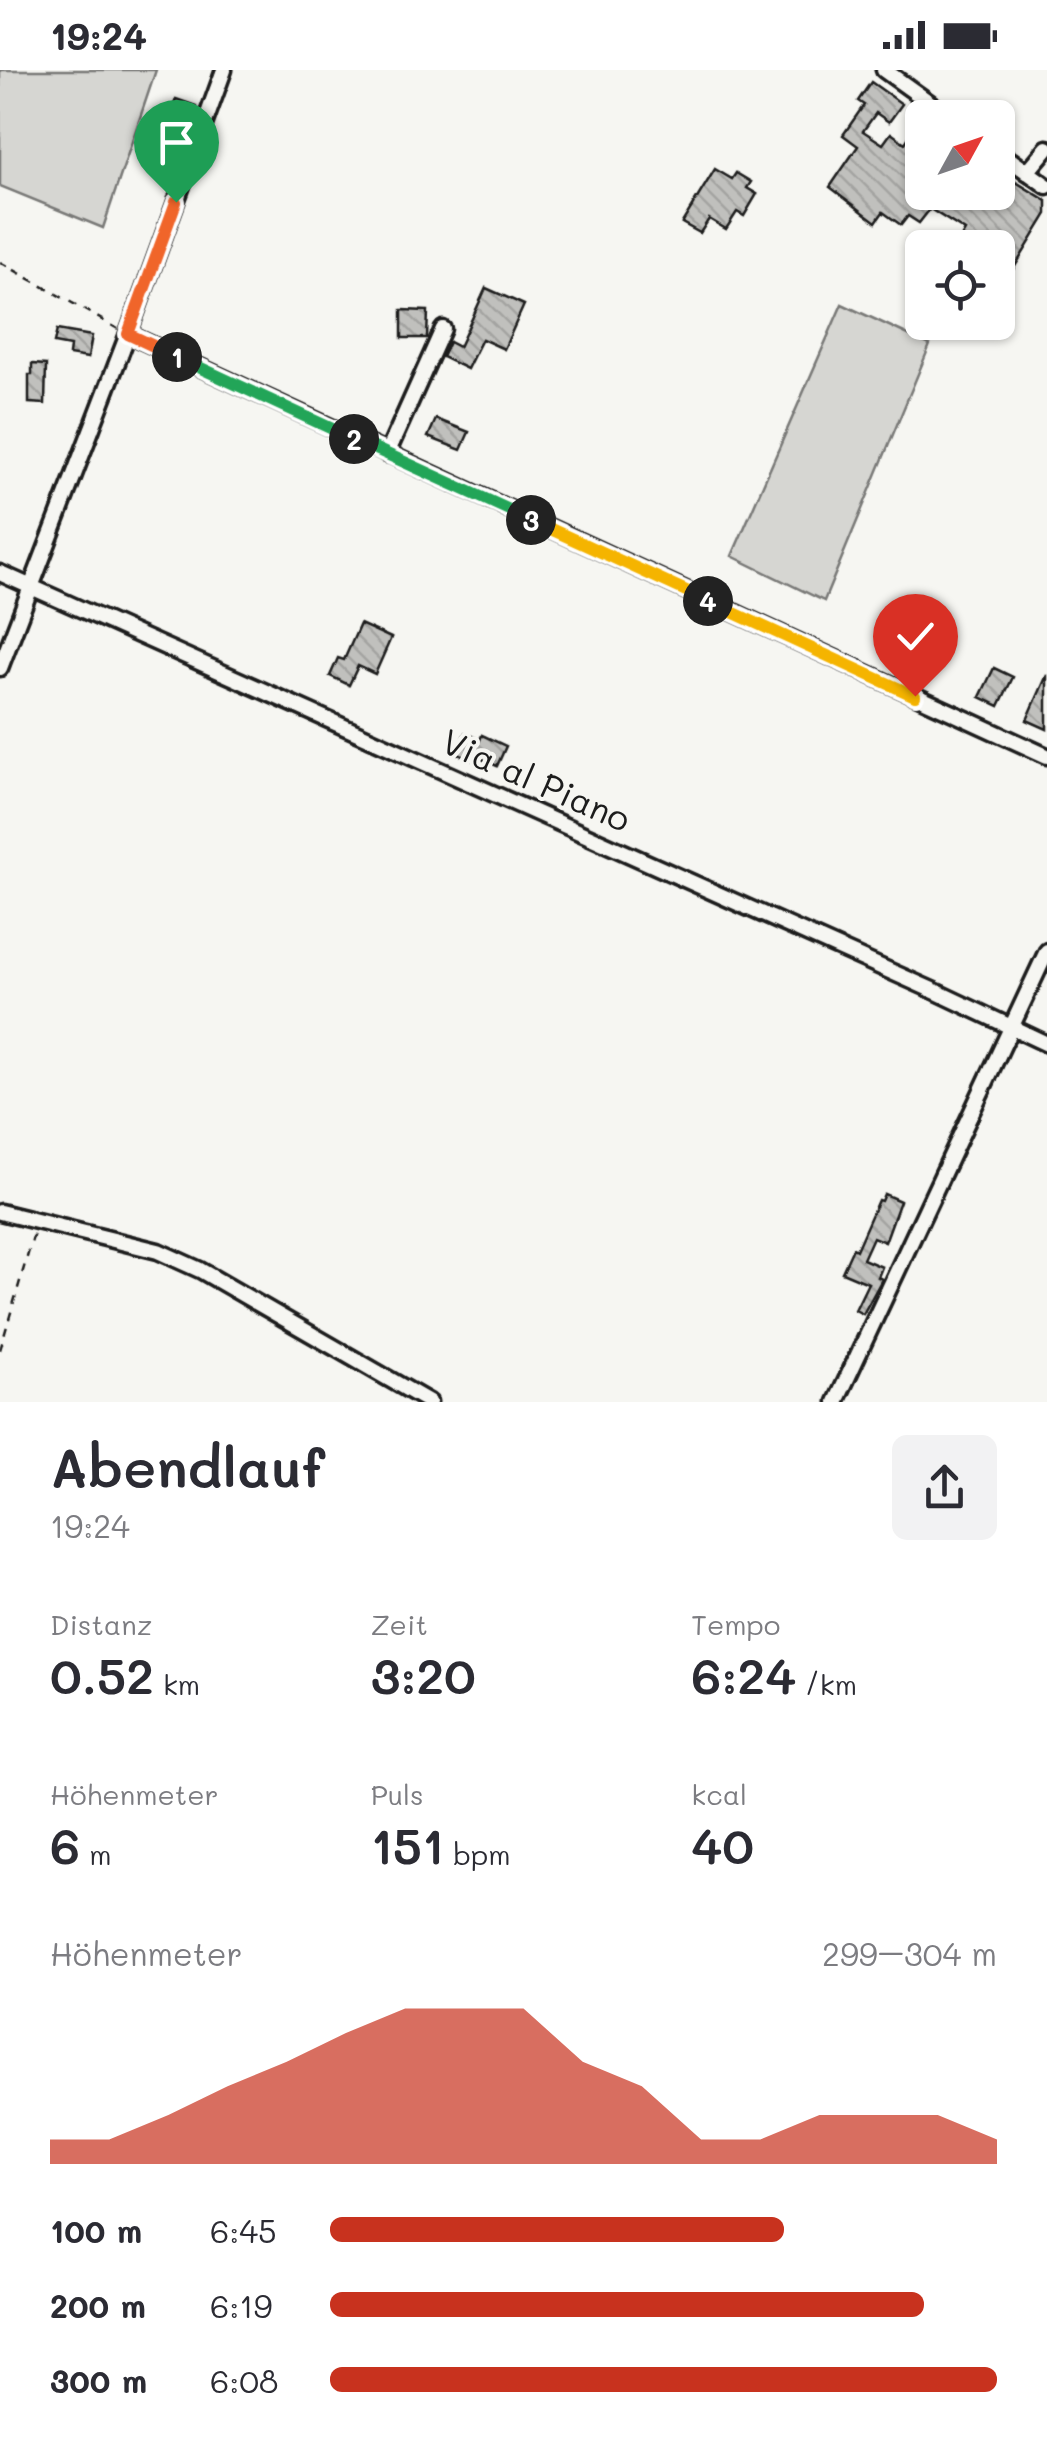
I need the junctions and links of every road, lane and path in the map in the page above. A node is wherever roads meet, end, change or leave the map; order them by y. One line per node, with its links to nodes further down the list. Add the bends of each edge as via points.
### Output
1 (224, 70): 10 (street)
2 (884, 70): 3 (street)
3 (926, 100)
4 (1047, 148): 6 (street)
5 (1015, 163): 6 (street)
6 (1027, 172): 7 (street)
7 (1047, 186)
8 (0, 262): 10 (path)
9 (443, 328): 11 (street)
10 (128, 334): 11 (street); 13 (street)
11 (386, 454): 15 (street)
12 (0, 573): 13 (street, Via al Piano)
13 (30, 587): 14 (street); 17 (street, Via al Piano)
14 (0, 668)
15 (1047, 756)
16 (1047, 950): 17 (street)
17 (1010, 1028): 18 (street, Via al Piano); 23 (street)
18 (1047, 1044)
19 (0, 1212): 20 (street)
20 (37, 1222): 21 (path); 22 (street, via 177,1259)
21 (0, 1350)
22 (429, 1402)
23 (836, 1402)

